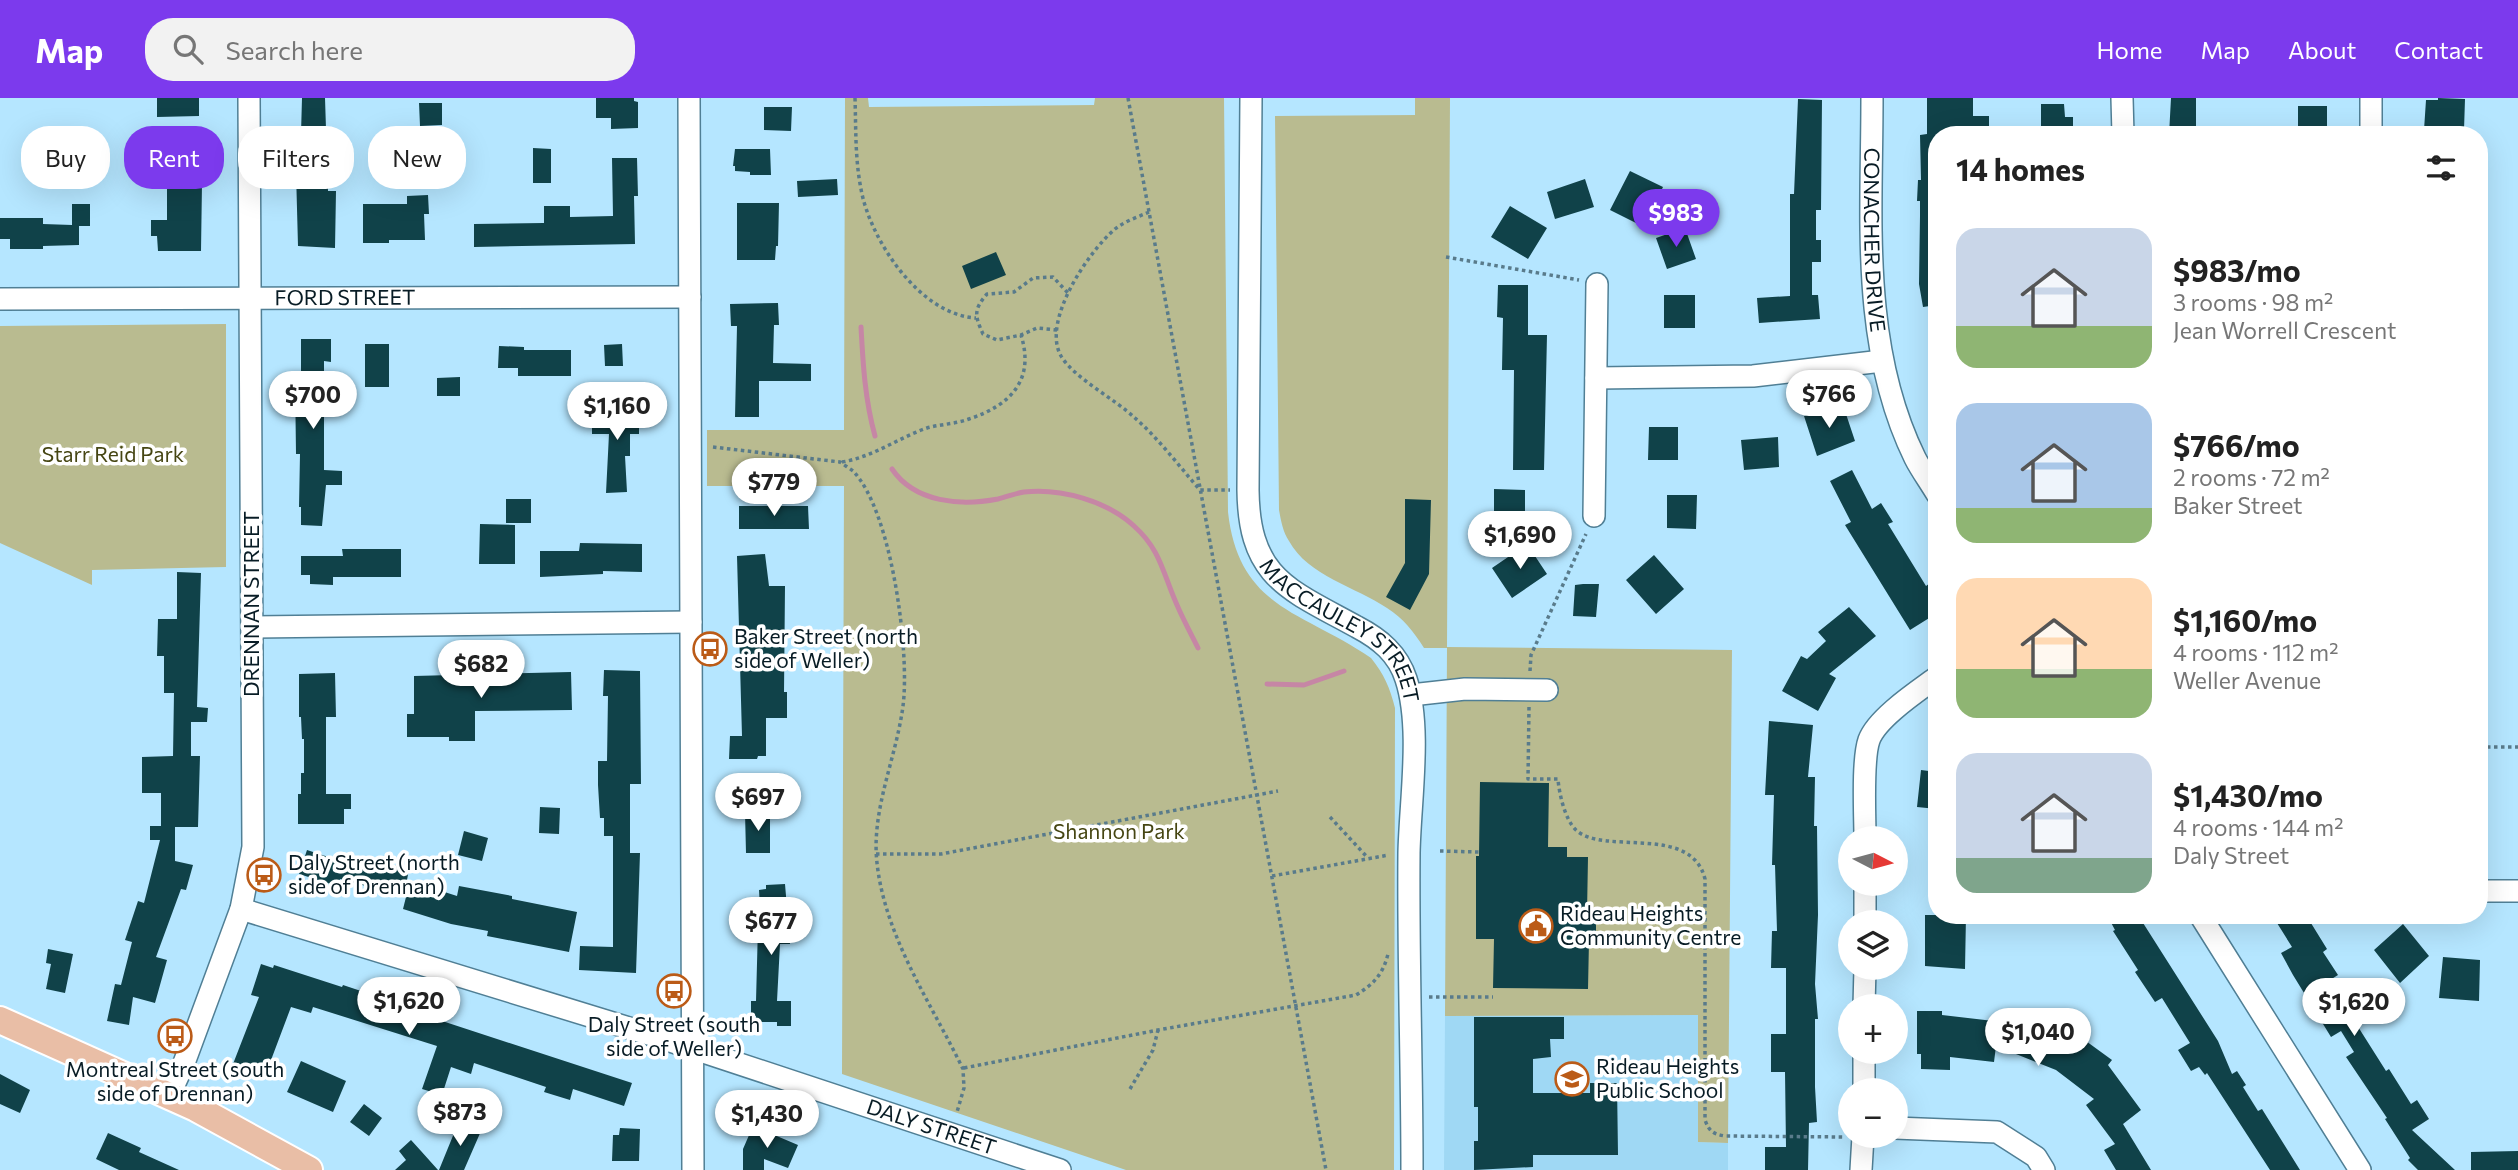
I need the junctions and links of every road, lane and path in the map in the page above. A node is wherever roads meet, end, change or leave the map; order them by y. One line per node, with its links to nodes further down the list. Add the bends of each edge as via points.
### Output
1 (249, 98): 15 (street, DRENNAN STREET)
2 (689, 98): 16 (street)
3 (855, 98): 18 (path, via 856,158 873,226 916,288 952,313)
4 (1128, 98): 11 (path)
5 (1251, 98): 33 (street, MACCAULEY STREET, via 1250,528 1261,558 1282,583 1368,632 1392,652)
6 (1872, 98): 21 (street, CONACHER DRIVE, via 1872,283)
7 (2122, 98): 9 (street)
8 (2371, 98): 10 (street)
9 (2123, 126)
10 (2371, 126)
11 (1149, 212): 14 (path, via 1113,230); 26 (path)
12 (1446, 257): 13 (path)
13 (1597, 284): 22 (street)
14 (1068, 293): 18 (path, via 1053,277 1033,278 1014,292 987,294 978,304); 19 (path)
15 (250, 298): 16 (street, FORD STREET); 17 (street, FORD STREET); 30 (street, DRENNAN STREET)
16 (690, 298): 29 (street)
17 (0, 299)
18 (976, 318): 20 (path, via 982,334 998,340)
19 (1058, 330): 20 (path, via 1037,328); 26 (path, via 1060,354 1071,369 1138,420)
20 (1021, 335): 24 (path, via 1027,358 1024,373 1014,394 1000,404 970,419 925,429 857,460)
21 (1882, 361): 22 (street, via 1733,377); 25 (street, CONACHER DRIVE, via 1898,415)
22 (1596, 378): 28 (street)
23 (713, 447): 24 (path)
24 (840, 462): 42 (path, via 862,485 878,519 895,574 900,617 903,705 881,802)
25 (1928, 480)
26 (1200, 490): 27 (path); 37 (path)
27 (1235, 490)
28 (1594, 516): 32 (path, via 1531,655)
29 (691, 622): 30 (street); 56 (street)
30 (252, 627): 48 (street, DRENNAN STREET, via 253,847)
31 (1928, 683): 39 (street, via 1903,701 1869,739)
32 (1538, 690): 33 (street, via 1465,689); 62 (path, via 1528,779 1558,779 1560,800 1576,830 1600,841 1660,844 1702,868 1708,1129 1725,1136)
33 (1411, 695): 52 (street, MACCAULEY STREET)
34 (2488, 747): 35 (path)
35 (2518, 747)
36 (1278, 791): 37 (path)
37 (1257, 795): 42 (path, via 941,854); 45 (path)
38 (1330, 817): 43 (path)
39 (1865, 826)
40 (1440, 851): 41 (path)
41 (1479, 852)
42 (876, 854): 57 (path, via 896,932)
43 (1368, 858): 44 (path, via 1389,854); 45 (path)
44 (1389, 868)
45 (1272, 876): 53 (path)
46 (2488, 891): 47 (street)
47 (2518, 891)
48 (241, 909): 56 (street, DALY STREET); 59 (street, DRENNAN STREET)
49 (2206, 924): 71 (street)
50 (1389, 951): 53 (path, via 1384,970 1373,985 1356,995)
51 (1493, 997): 52 (path)
52 (1411, 998): 68 (street, MACCAULEY STREET)
53 (1296, 1005): 55 (path); 67 (path)
54 (0, 1020): 59 (main road)
55 (1158, 1030): 57 (path); 58 (path, via 1153,1050)
56 (693, 1049): 65 (street); 66 (street, DALY STREET)
57 (963, 1069): 60 (path, via 964,1088)
58 (1130, 1089)
59 (169, 1096): 64 (main road)
60 (957, 1112)
61 (1908, 1129): 70 (street, via 1997,1132 2035,1157)
62 (1838, 1137)
63 (1862, 1148): 69 (street)
64 (309, 1170)
65 (693, 1170)
66 (1060, 1170)
67 (1326, 1170)
68 (1412, 1170)
69 (1861, 1170)
70 (2044, 1170)
71 (2360, 1170)

